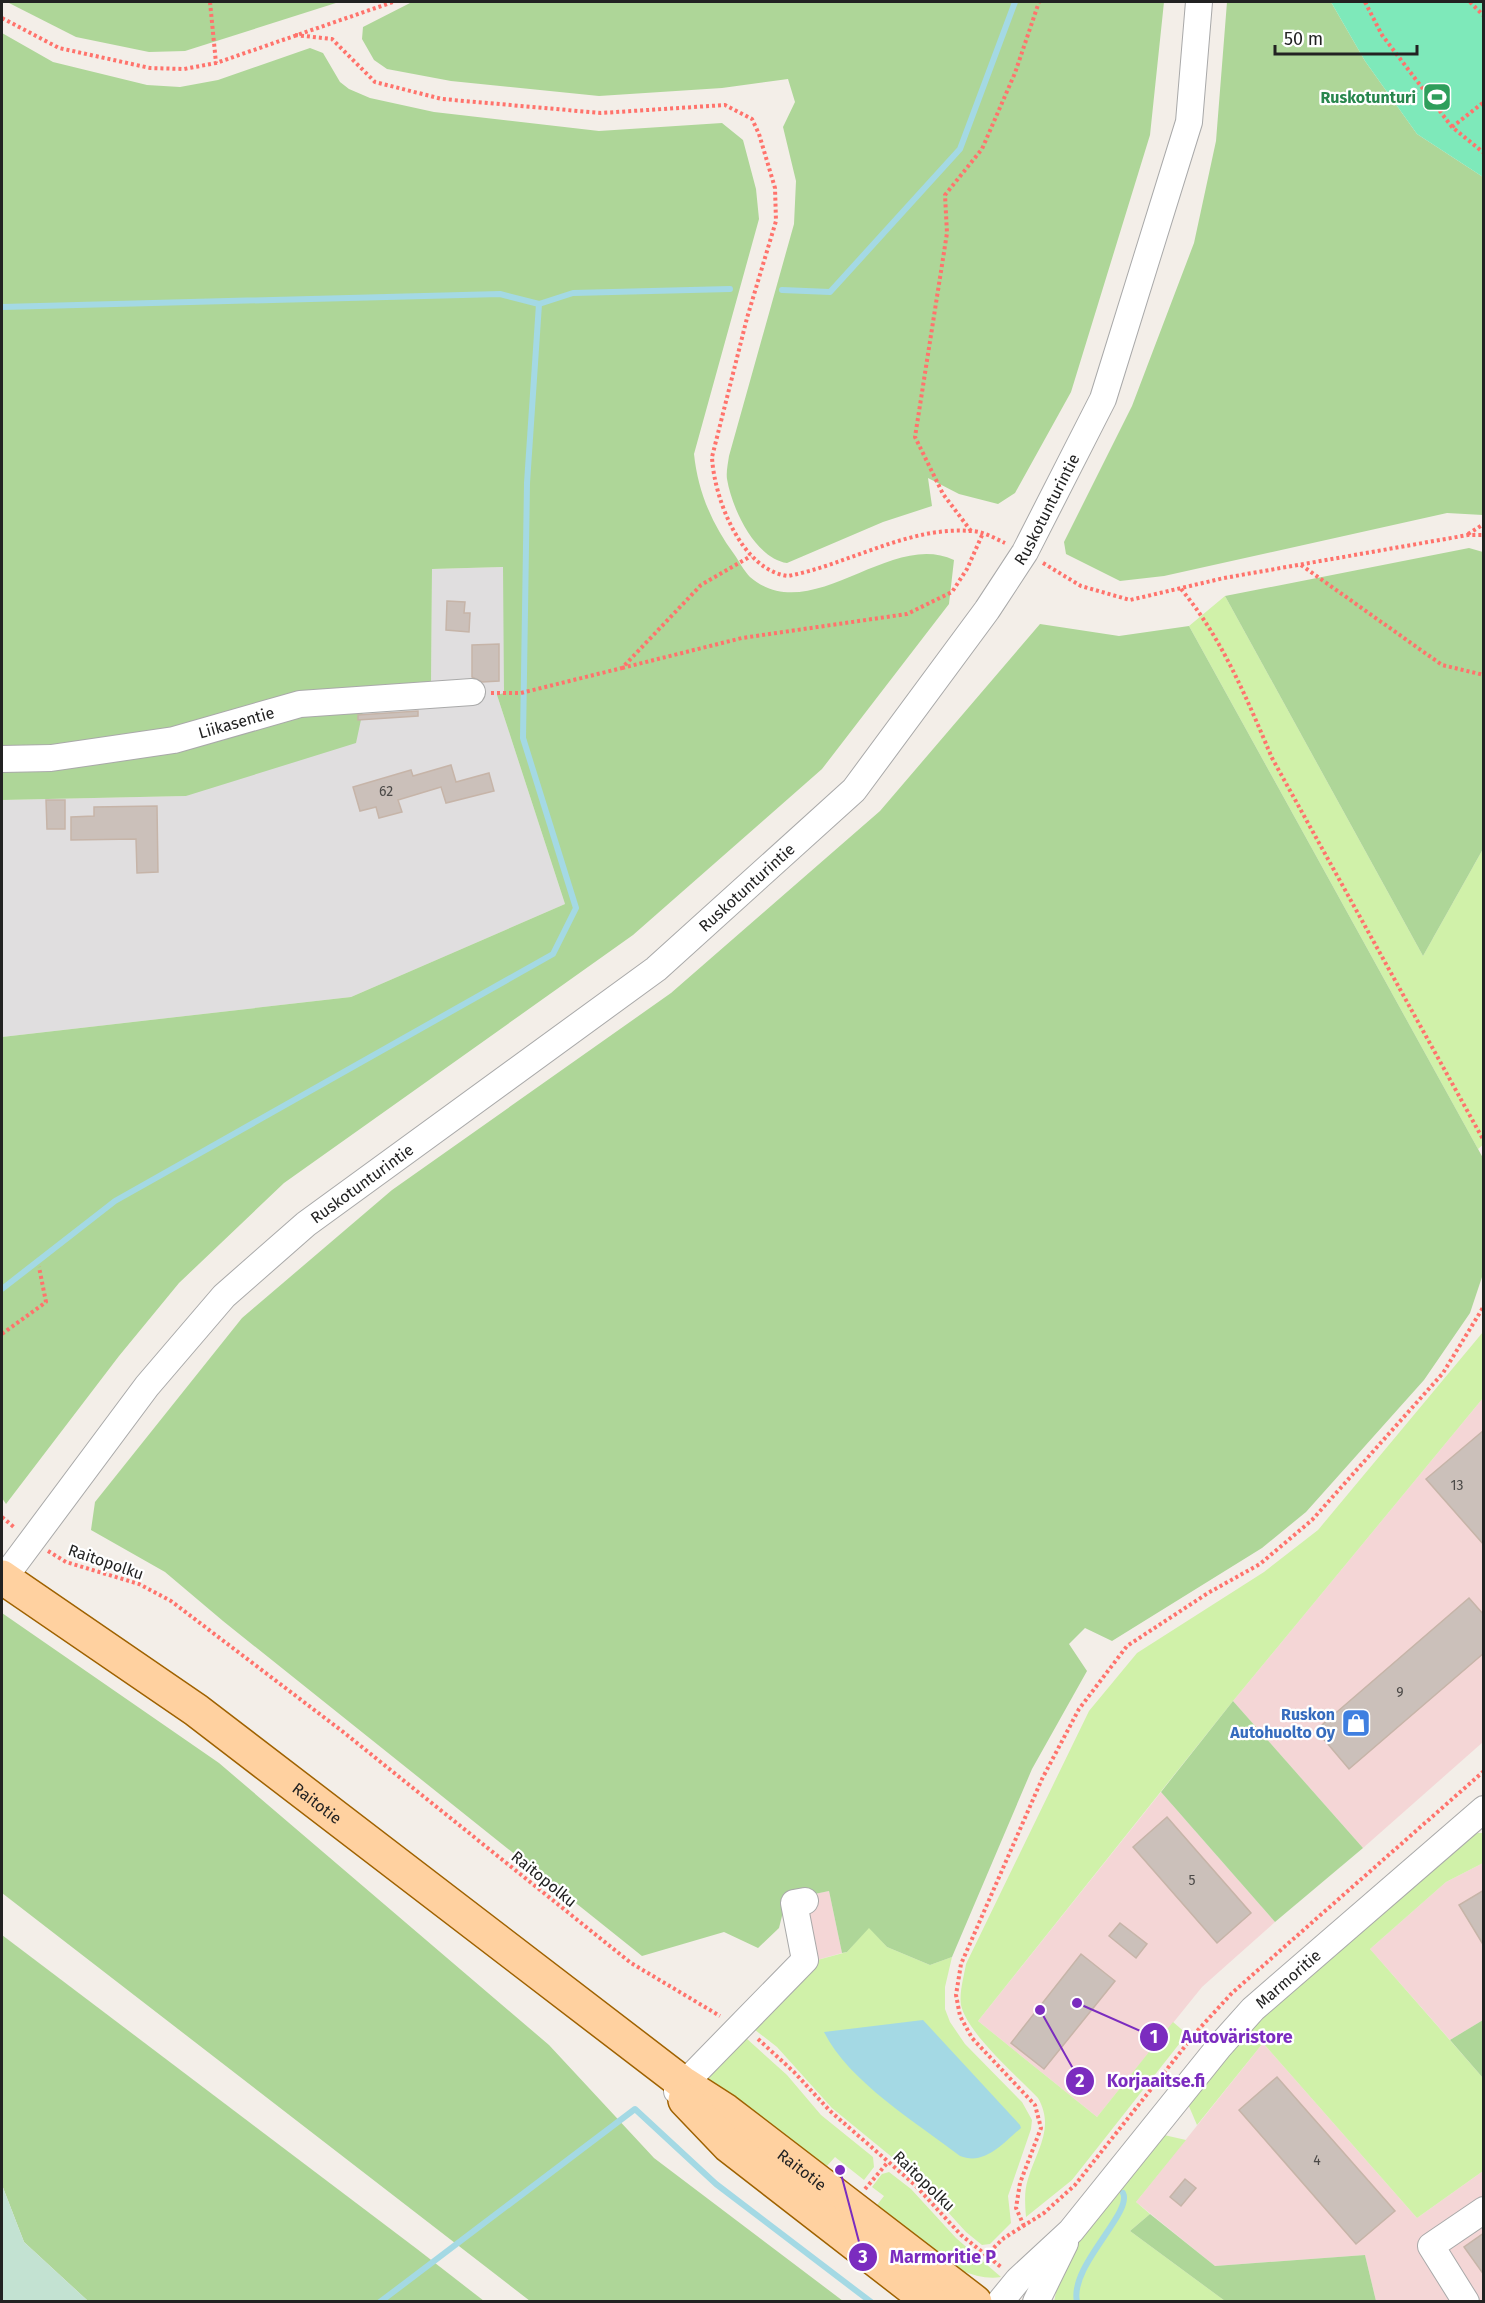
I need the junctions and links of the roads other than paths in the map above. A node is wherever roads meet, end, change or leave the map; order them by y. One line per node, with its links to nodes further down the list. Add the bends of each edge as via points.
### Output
1 (1199, 2): 4 (street, Ruskotunturintie, via 1189,122 1103,399 1025,552 854,790 656,969 306,1224 224,1296 147,1386)
2 (472, 692): 3 (street, Liikasentie, via 300,704 174,740 51,758)
3 (2, 759)
4 (3, 1577): 7 (main road, Raitotie, via 196,1710 627,2040)
5 (1484, 1809): 9 (street, Marmoritie, via 1245,2017)
6 (805, 1901): 7 (street, via 794,1903 804,1960)
7 (680, 2088): 10 (main road, Raitotie, via 729,2146); 11 (main road, Raitotie, via 726,2111)
8 (1484, 2210): 14 (street, via 1431,2246)
9 (1071, 2231): 12 (street, Marmoritie); 13 (street, Marmoritie)
10 (930, 2301)
11 (975, 2301)
12 (1000, 2301)
13 (1036, 2301)
14 (1466, 2301)

